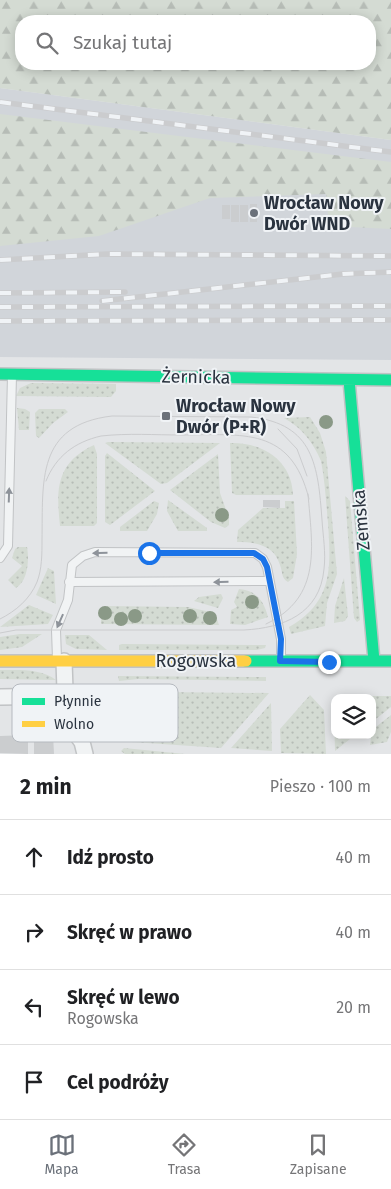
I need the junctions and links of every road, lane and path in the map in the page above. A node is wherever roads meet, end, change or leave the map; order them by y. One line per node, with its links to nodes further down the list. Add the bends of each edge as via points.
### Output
1 (6, 374): 2 (street, Żernicka); 4 (lane, one-way to 1, via 8,546)
2 (349, 380): 3 (street, Żernicka); 7 (street, Zemska)
3 (391, 380)
4 (0, 558)
5 (269, 581): 6 (lane, one-way to 6); 6 (lane, one-way to 6, via 263,559 254,553 95,552 82,556 72,565); 10 (lane, via 281,639)
6 (69, 582): 9 (lane, one-way to 9, via 68,600 56,630)
7 (374, 660): 10 (street, Rogowska); 11 (street, Rogowska)
8 (0, 661): 9 (street, Rogowska)
9 (60, 661): 10 (street, Rogowska); 12 (street)
10 (280, 661)
11 (391, 661)
12 (63, 684)

